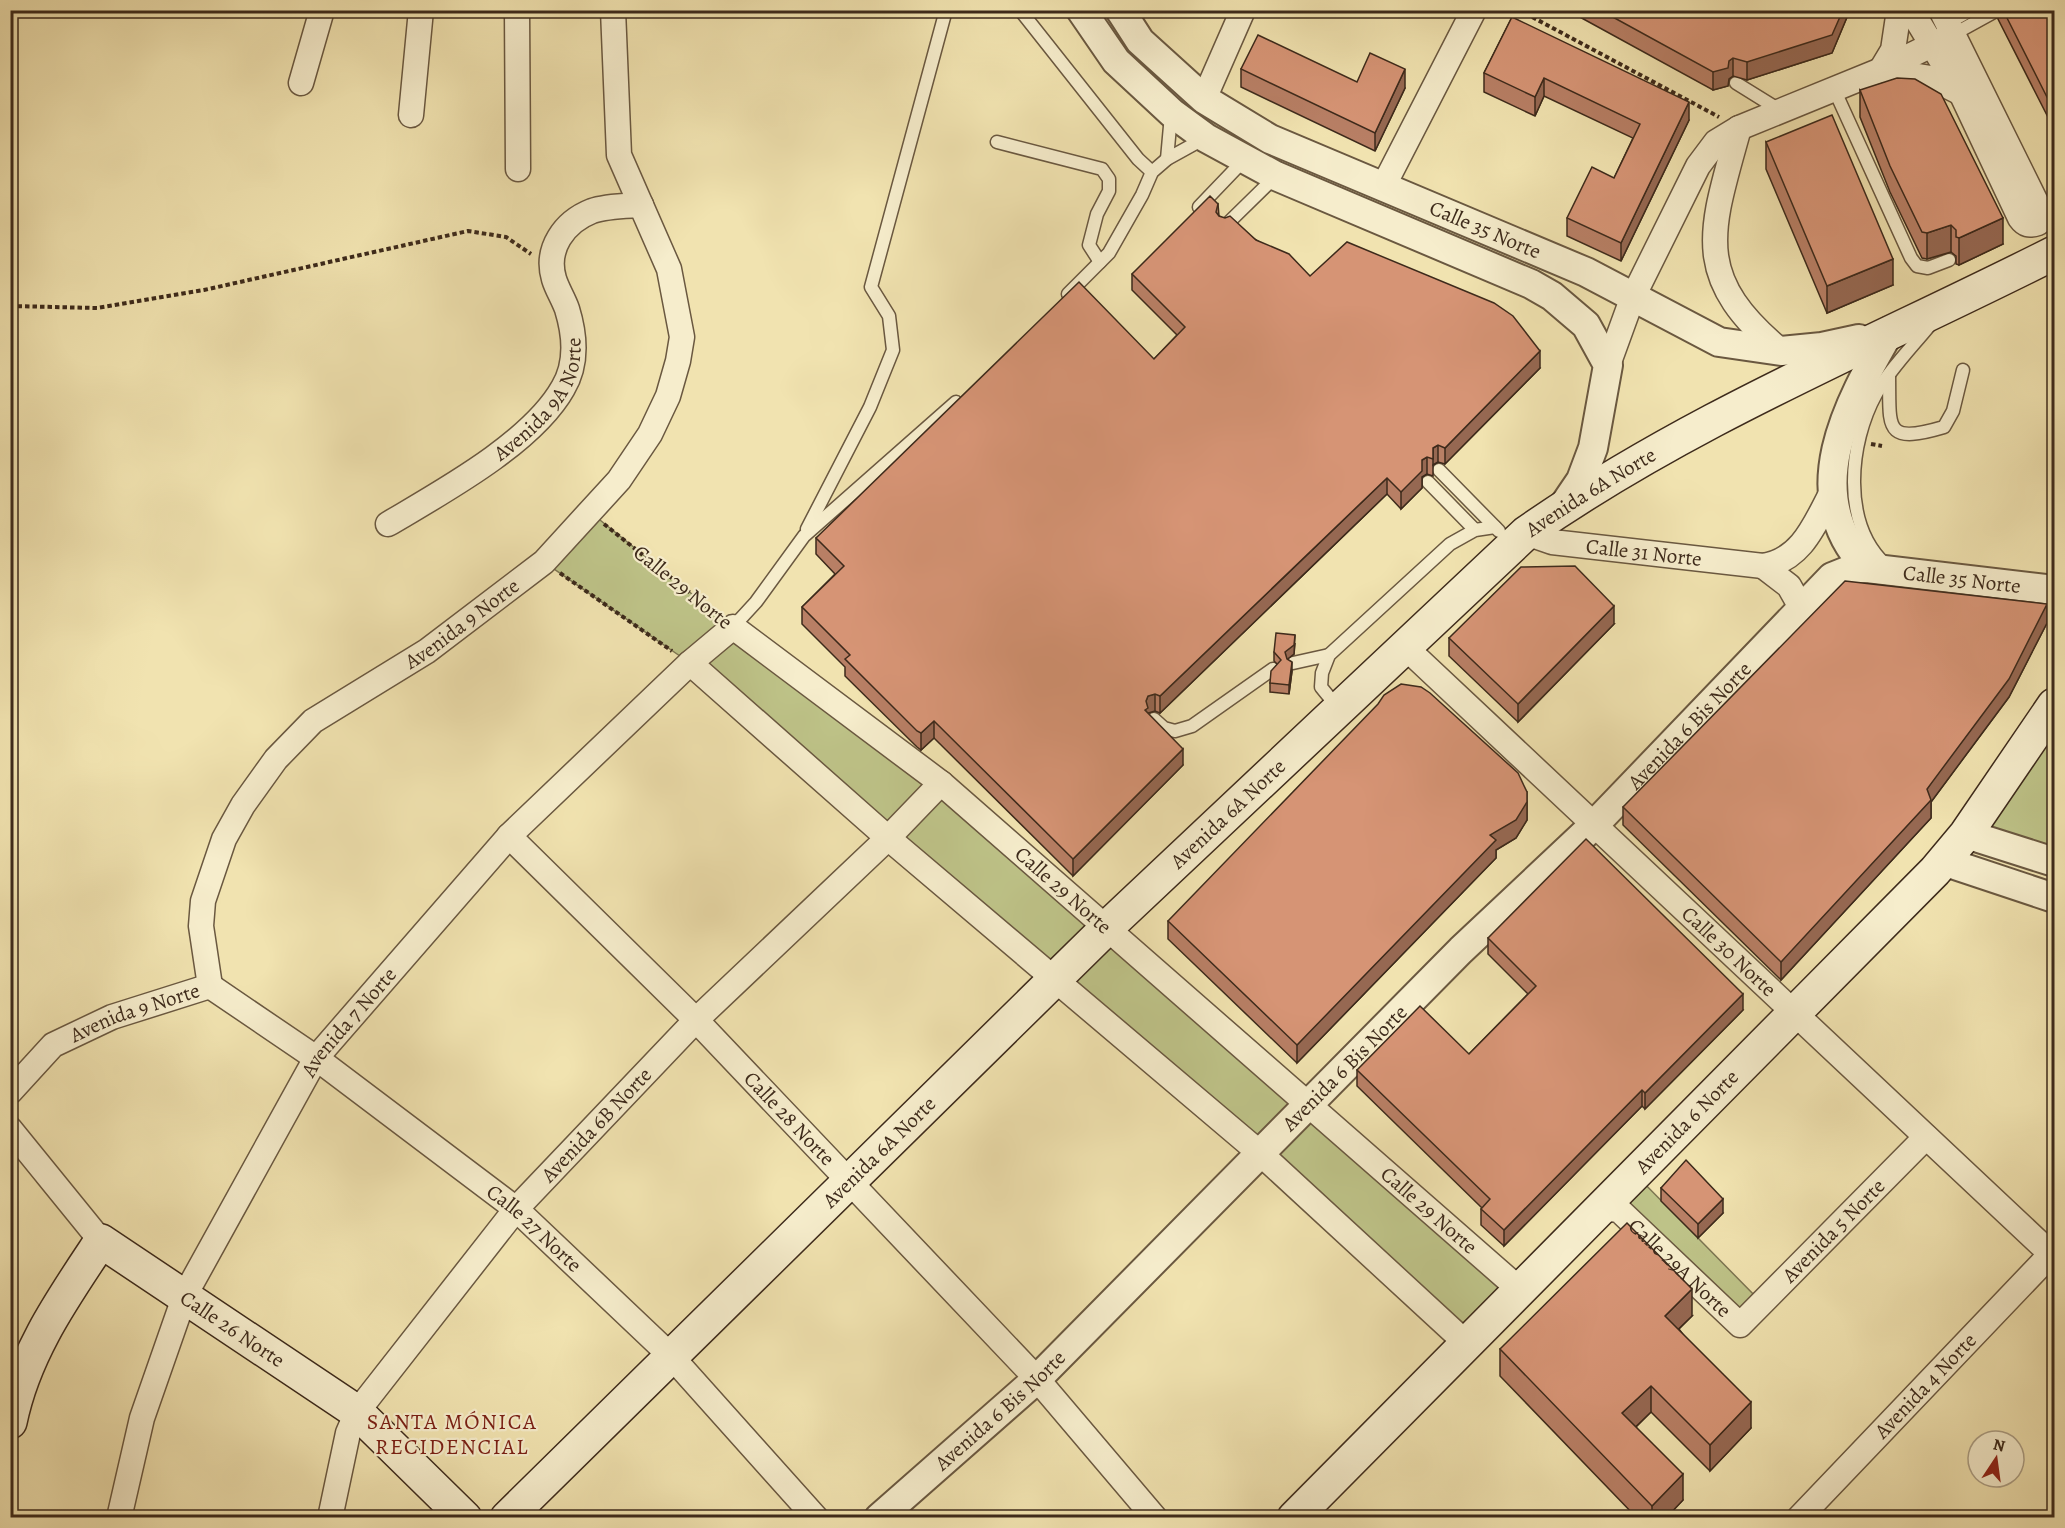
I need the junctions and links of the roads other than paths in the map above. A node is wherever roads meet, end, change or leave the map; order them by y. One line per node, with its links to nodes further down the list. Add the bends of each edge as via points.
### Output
1 (322, 10): 18 (street)
2 (420, 10): 25 (street)
3 (517, 10): 31 (street)
4 (613, 10): 35 (street, Avenida 9 Norte, via 619,154)
5 (946, 10): 57 (lane, via 871,287 889,316 893,350 870,407)
6 (1020, 10): 32 (lane)
7 (1081, 10): 24 (street, Calle 35 Norte, via 1116,61)
8 (1120, 10): 22 (street, Calle 35 Norte, via 1140,41)
9 (1242, 10): 22 (street)
10 (1474, 10): 34 (street)
11 (1899, 10): 17 (street, via 1893,50)
12 (1911, 10): 16 (street)
13 (1971, 10): 15 (lane)
14 (1995, 12): 15 (lane)
15 (1948, 22): 16 (street); 21 (street, via 2040,210 2038,223 2024,224 2020,218)
16 (1932, 45): 17 (street); 21 (street)
17 (1881, 70): 20 (street); 21 (street, via 1931,78)
18 (301, 83)
19 (1736, 83): 23 (lane)
20 (1834, 89): 23 (street); 39 (lane, via 1911,258 1917,266 1928,268)
21 (1961, 93)
22 (1204, 99): 34 (street, Calle 35 Norte, via 1270,139)
23 (1782, 111): 26 (street)
24 (1172, 113): 27 (street, Calle 35 Norte); 29 (lane)
25 (411, 116)
26 (1739, 128): 41 (street, via 1705,153); 45 (street, via 1717,206 1714,238 1719,271 1731,300 1756,330)
27 (1206, 138): 29 (lane); 30 (street, Calle 35 Norte)
28 (997, 142): 40 (lane, via 1102,169 1109,179 1109,191 1097,214 1089,245)
29 (1167, 159): 32 (lane)
30 (1244, 160): 33 (street, Calle 35 Norte); 36 (lane)
31 (518, 169)
32 (1152, 172): 40 (lane, via 1143,195)
33 (1276, 176): 37 (lane); 46 (street, Calle 35 Norte, via 1531,284 1586,325)
34 (1383, 187): 41 (street, Calle 35 Norte, via 1586,272)
35 (641, 205): 54 (street, Avenida 9A Norte, via 594,210 576,218 561,231 555,243 552,267 574,337 574,364 563,388 518,436 471,475); 82 (street, Avenida 9 Norte, via 669,269 682,337 668,396 650,434 619,480 544,562 427,651 313,721 276,759 224,839 204,901 201,926)
36 (1190, 216)
37 (1224, 227)
38 (2055, 253): 43 (main road, Avenida 6A Norte)
39 (1949, 260)
40 (1100, 262): 42 (lane)
41 (1632, 299): 45 (street, Calle 35 Norte, via 1719,342); 46 (street)
42 (1056, 306)
43 (1941, 310): 44 (main road, Avenida 6A Norte); 48 (lane)
44 (1890, 331): 45 (street, Calle 35 Norte, via 1822,347); 52 (street, via 1844,418 1834,453); 53 (main road, Avenida 6A Norte, via 1693,429)
45 (1781, 351)
46 (1608, 365): 53 (street, via 1593,448 1581,480)
47 (1964, 370): 48 (lane, via 1953,411 1944,427 1916,435 1902,435 1890,422)
48 (1890, 376): 60 (lane, via 1863,425 1853,482 1860,524 1874,554)
49 (970, 390): 57 (lane)
50 (1439, 470): 56 (lane)
51 (1428, 482): 55 (lane)
52 (1833, 490): 58 (street, via 1796,552 1779,563); 59 (street, via 1845,538)
53 (1562, 508): 56 (main road, Avenida 6A Norte)
54 (388, 524)
55 (1475, 530): 56 (lane); 65 (lane, via 1440,552)
56 (1511, 535): 58 (street, Calle 31 Norte); 64 (main road, Avenida 6A Norte)
57 (804, 536): 63 (lane)
58 (1763, 566): 62 (street, via 1789,586)
59 (1867, 568): 60 (street, Calle 35 Norte); 62 (street, Avenida 6 Bis Norte, via 1852,568 1832,577)
60 (1896, 573): 61 (street, Calle 35 Norte)
61 (2055, 590)
62 (1802, 609): 73 (street, Avenida 6 Bis Norte)
63 (733, 627): 66 (street, Avenida 7 Norte); 72 (street, Calle 29 Norte)
64 (1404, 646): 71 (main road, Avenida 6A Norte); 73 (street, Calle 30 Norte)
65 (1329, 655): 67 (lane); 71 (lane, via 1321,687)
66 (690, 663): 75 (street, Avenida 7 Norte); 76 (street)
67 (1293, 663)
68 (1273, 669): 70 (lane, via 1183,730 1164,729)
69 (2055, 705): 74 (main road, Avenida 6 Norte)
70 (1154, 719)
71 (1339, 719): 80 (main road, Avenida 6A Norte, via 1150,898)
72 (941, 783): 76 (street, Avenida 6B Norte); 80 (street, Calle 29 Norte)
73 (1594, 825): 83 (street, Calle 30 Norte); 87 (street, Avenida 6 Bis Norte, via 1461,950)
74 (1966, 834): 77 (main road, Avenida 6 Norte); 78 (street)
75 (509, 836): 84 (street, Calle 28 Norte); 85 (street, Avenida 7 Norte)
76 (888, 838): 81 (street); 84 (street, Avenida 6B Norte)
77 (1943, 861): 79 (street); 83 (main road, Avenida 6 Norte)
78 (2055, 862)
79 (2055, 898)
80 (1106, 928): 81 (main road, Avenida 6A Norte); 87 (street, Calle 29 Norte)
81 (1055, 980): 90 (street); 91 (main road, Avenida 6A Norte)
82 (210, 986): 85 (street, Calle 27 Norte); 86 (street, Avenida 9 Norte, via 112,1017 53,1045)
83 (1793, 1013): 89 (street, Calle 30 Norte); 92 (main road, Avenida 6 Norte)
84 (696, 1020): 91 (street, Calle 28 Norte); 93 (street, Avenida 6B Norte)
85 (316, 1058): 93 (street, Calle 27 Norte); 97 (street, Avenida 7 Norte)
86 (10, 1092)
87 (1309, 1105): 90 (street, Avenida 6 Bis Norte); 96 (street, Calle 29 Norte)
88 (10, 1129): 94 (street, Calle 26 Norte)
89 (1926, 1137): 95 (street, Calle 30 Norte); 98 (street, Avenida 5 Norte)
90 (1261, 1154): 99 (street); 101 (street, Avenida 6 Bis Norte)
91 (849, 1182): 100 (main road, Avenida 6A Norte); 101 (street, Calle 28 Norte)
92 (1613, 1202): 96 (main road, Avenida 6 Norte); 98 (street, Calle 29A Norte)
93 (516, 1209): 100 (street, Calle 27 Norte); 102 (street, Avenida 6B Norte)
94 (101, 1241): 97 (main road, Calle 26 Norte); 103 (main road, via 43,1329)
95 (2053, 1254): 112 (street, Avenida 4 Norte)
96 (1519, 1289): 99 (main road, Avenida 6 Norte)
97 (185, 1295): 102 (main road, Calle 26 Norte); 104 (street, Avenida 7 Norte, via 142,1418)
98 (1740, 1325)
99 (1466, 1343): 111 (main road, Avenida 6 Norte)
100 (671, 1356): 107 (main road, Avenida 6A Norte); 108 (street, Calle 27 Norte)
101 (1037, 1379): 109 (street, Avenida 6 Bis Norte); 110 (street, Calle 28 Norte)
102 (357, 1412): 105 (street, Avenida 6B Norte, via 348,1433); 106 (main road, Calle 26 Norte)
103 (10, 1422)
104 (119, 1518)
105 (330, 1518)
106 (465, 1518)
107 (507, 1518)
108 (816, 1518)
109 (879, 1518)
110 (1155, 1518)
111 (1294, 1518)
112 (1799, 1518)

